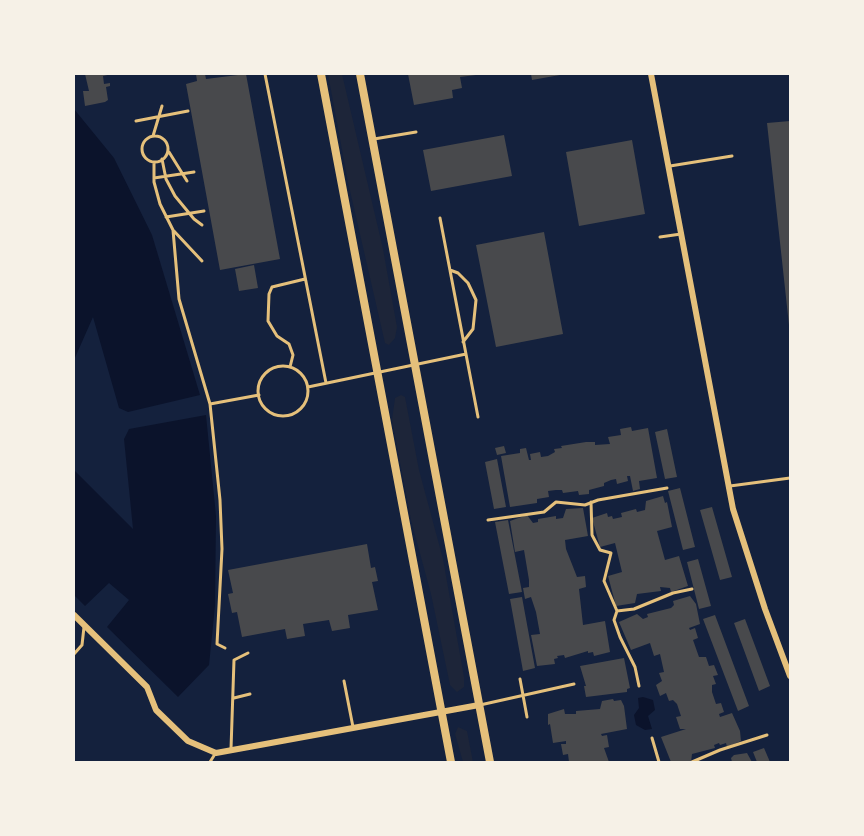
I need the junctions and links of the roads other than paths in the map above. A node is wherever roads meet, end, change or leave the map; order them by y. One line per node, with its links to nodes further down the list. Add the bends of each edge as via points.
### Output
1 (265, 74): 13 (lane)
2 (321, 74): 18 (street)
3 (360, 74): 6 (street)
4 (651, 74): 8 (street)
5 (416, 132): 6 (lane)
6 (372, 140): 16 (street)
7 (732, 156): 8 (lane)
8 (668, 166): 10 (street)
9 (440, 218): 12 (lane)
10 (681, 234): 11 (lane); 23 (street)
11 (660, 237)
12 (450, 270): 14 (lane); 14 (lane, via 468,283 476,300 473,329)
13 (305, 279): 17 (lane, via 272,287 269,294 268,321 277,336 289,344 293,355); 19 (lane)
14 (463, 342): 15 (lane)
15 (465, 354): 16 (lane); 21 (lane)
16 (414, 364): 18 (lane); 35 (street)
17 (290, 368): 20 (lane, via 300,372); 20 (lane, via 276,367 259,384 264,407 286,416 300,409)
18 (377, 373): 19 (lane); 36 (street)
19 (326, 383): 20 (lane)
20 (308, 387)
21 (477, 417)
22 (790, 478): 23 (lane)
23 (728, 487): 28 (street, via 743,545)
24 (74, 616): 25 (street)
25 (84, 626): 27 (lane, via 82,645); 40 (street, via 147,687 156,710 188,741)
26 (248, 653): 34 (lane, via 234,660)
27 (74, 654)
28 (790, 676)
29 (520, 679): 33 (lane)
30 (344, 681): 38 (lane)
31 (574, 684): 33 (lane)
32 (250, 694): 34 (lane)
33 (523, 695): 35 (lane); 37 (lane)
34 (234, 698): 39 (lane)
35 (479, 705): 36 (street); 43 (street)
36 (442, 713): 38 (street); 42 (street)
37 (527, 717)
38 (353, 729): 39 (street)
39 (231, 750): 40 (street)
40 (216, 753): 41 (lane)
41 (210, 762)
42 (452, 762)
43 (490, 762)

